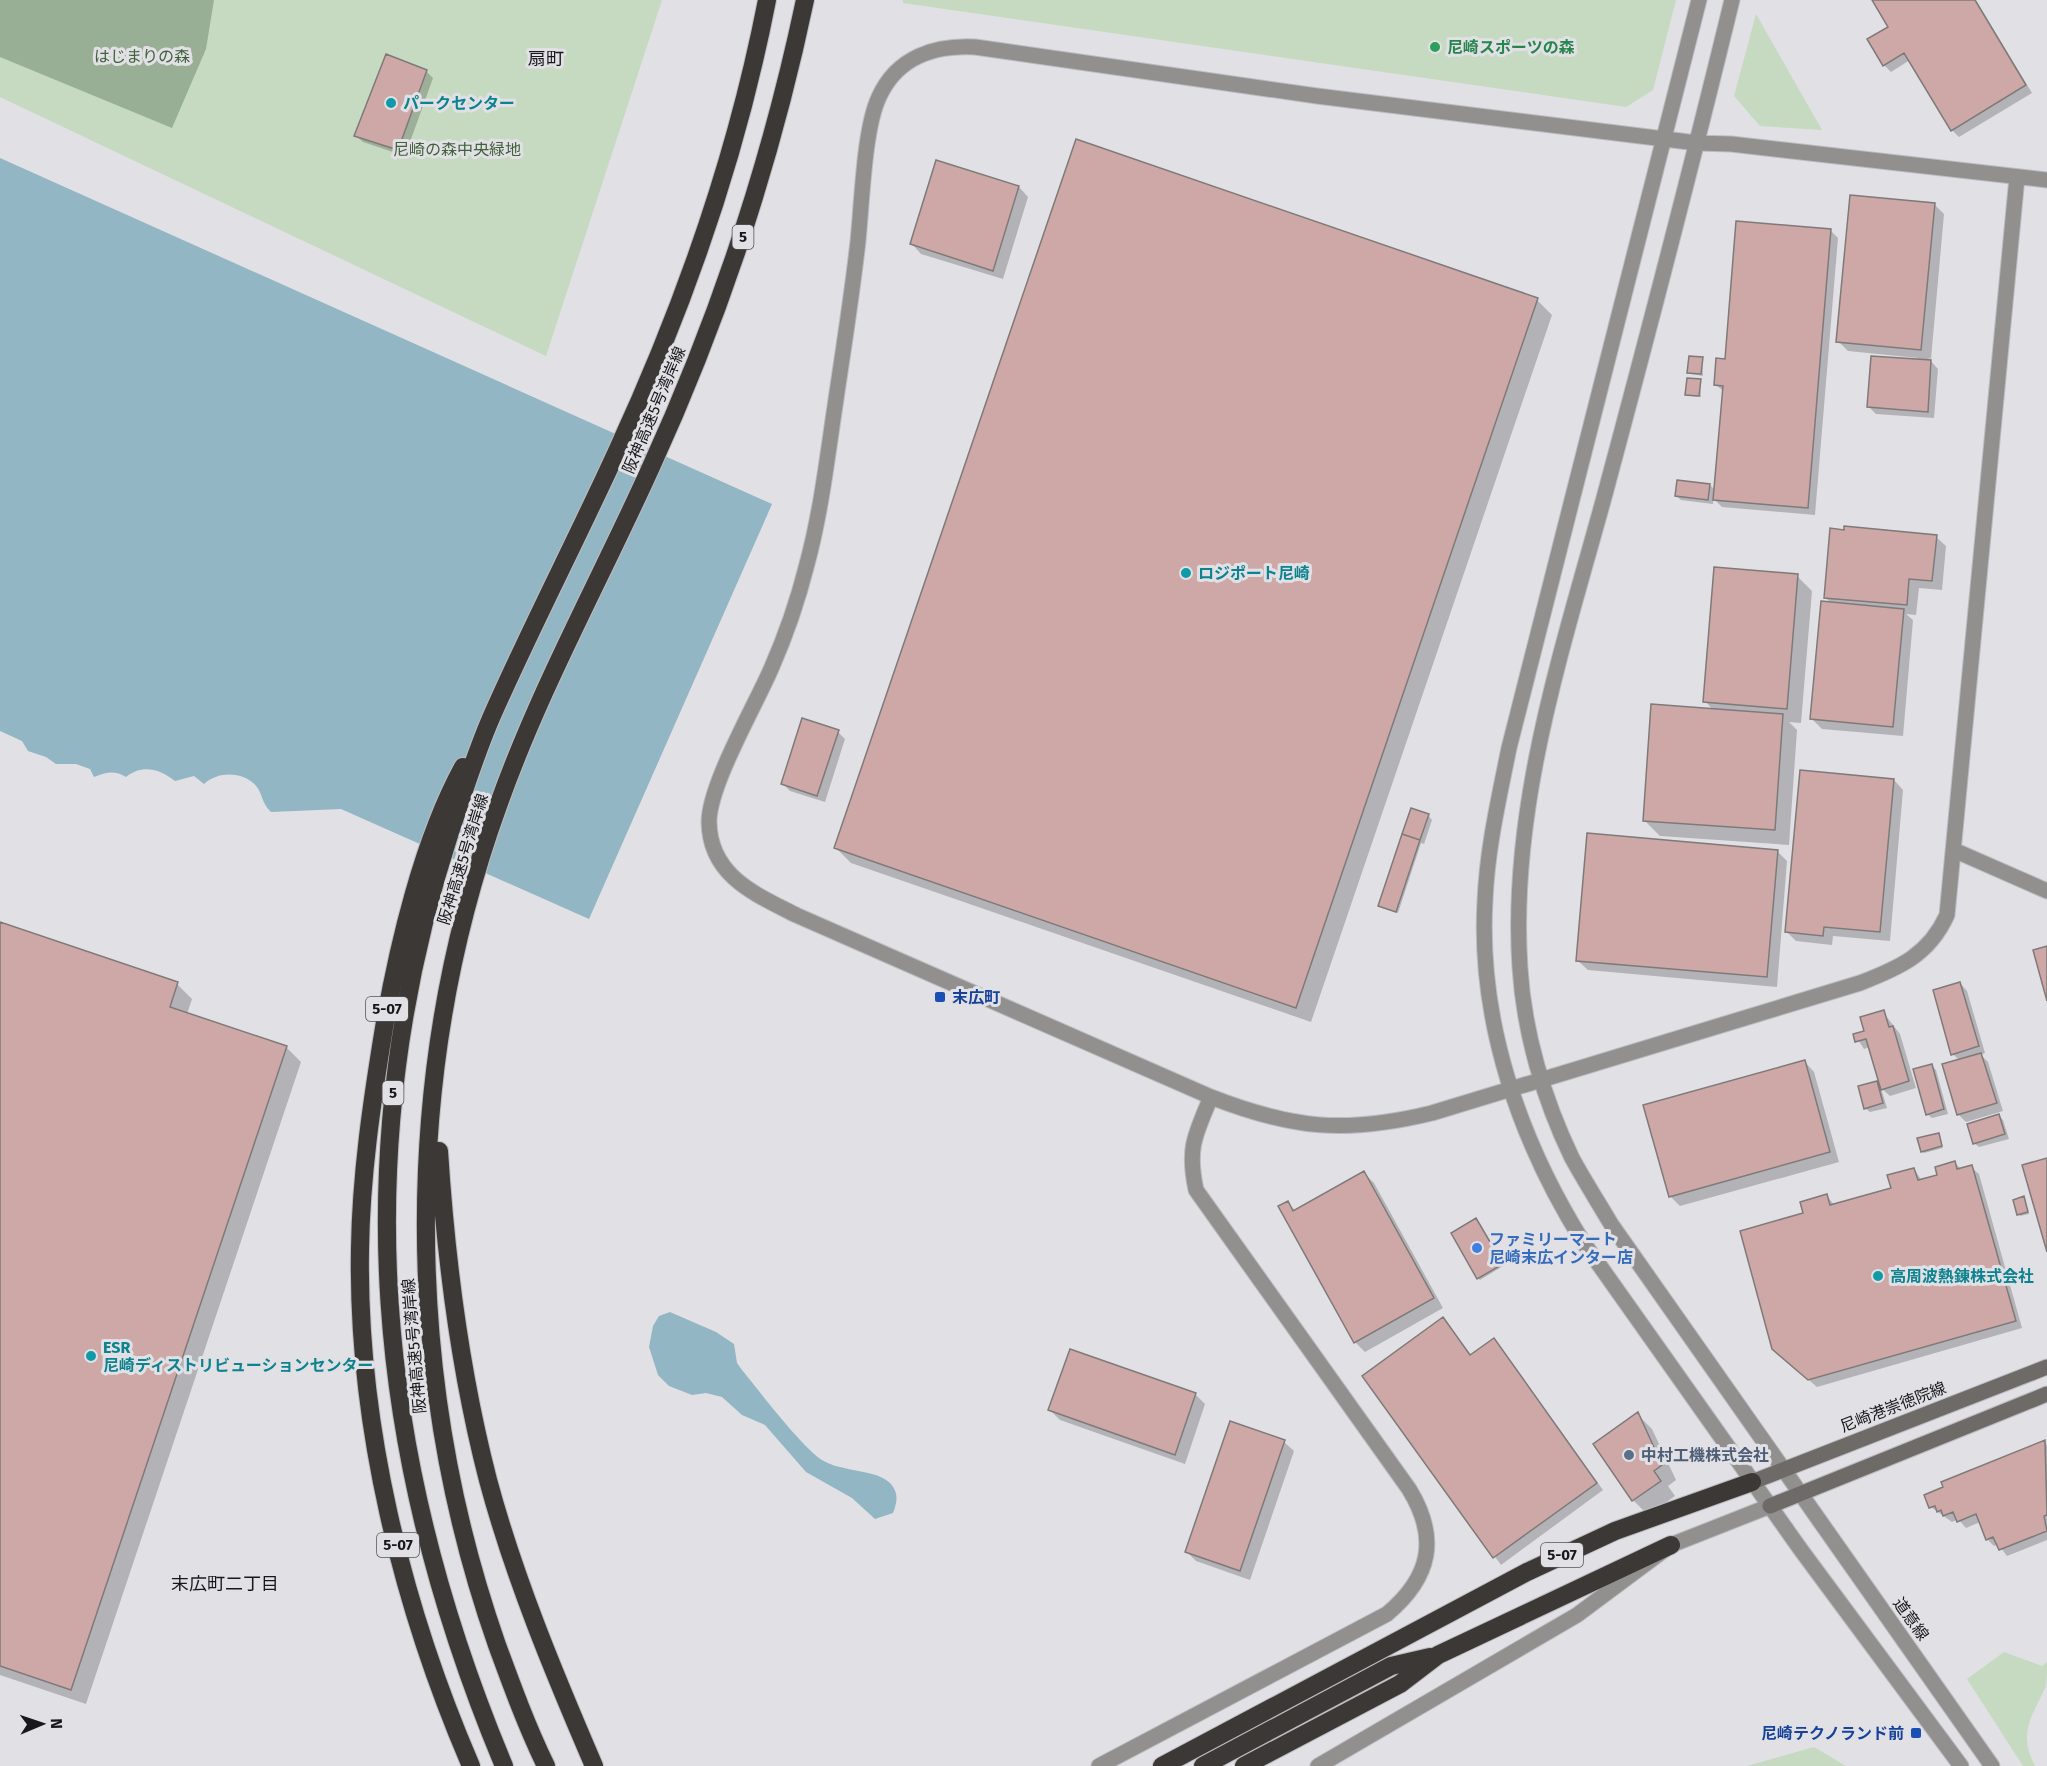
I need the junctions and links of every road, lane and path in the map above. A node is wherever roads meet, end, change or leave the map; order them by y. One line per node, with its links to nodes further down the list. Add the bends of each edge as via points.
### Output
1 (767, 0): 9 (highway, 阪神高速5号湾岸線 / 5, via 729,152 686,288 620,446)
2 (805, 0): 12 (highway, 阪神高速5号湾岸線 / 5, via 761,180 721,302 502,796 475,878)
3 (1699, 0): 5 (street)
4 (1732, 0): 6 (street, 道意線)
5 (1664, 138): 6 (street); 14 (street, via 1512,736 1491,834 1484,902 1486,970); 15 (street, via 953,46 915,57 894,74 879,97 872,123 821,506 796,606 711,803 711,842 718,861 733,880 796,915)
6 (1697, 143): 7 (street); 13 (street, 道意線, via 1541,736 1522,844 1520,972)
7 (2017, 177): 8 (street); 10 (street)
8 (2047, 180)
9 (489, 721): 25 (highway, 5-07, via 451,789 408,917 378,1063 360,1248 367,1384 390,1514 428,1656); 26 (highway, 阪神高速5号湾岸線 / 5, via 440,863 406,1000 388,1151 386,1225 395,1370 417,1504 453,1634)
10 (1956, 850): 11 (street); 13 (street, via 1947,915 1938,935 1920,953 1893,970 1860,984)
11 (2047, 891)
12 (444, 1008): 27 (highway, 阪神高速5号湾岸線 / 5, via 433,1097 426,1230 428,1300 442,1433 477,1584 514,1692); 28 (highway, via 439,1138 443,1215 474,1420 510,1553)
13 (1541, 1080): 14 (street); 18 (street, 道意線, via 1572,1158 1611,1224)
14 (1511, 1091): 15 (street, via 1368,1126 1306,1125); 19 (street, via 1537,1160 1583,1242)
15 (1211, 1097): 29 (street, via 1191,1148 1196,1190 1409,1489 1423,1512 1426,1560 1407,1597 1388,1614)
16 (2047, 1367): 18 (main road, 尼崎港崇徳院線)
17 (2047, 1394): 20 (main road)
18 (1782, 1469): 19 (main road, 尼崎港崇徳院線); 20 (street, 道意線)
19 (1752, 1482): 21 (street); 24 (highway, 5-07, via 1615,1531 1527,1572)
20 (1800, 1494): 21 (main road); 36 (street, 道意線)
21 (1770, 1506): 22 (street); 35 (street)
22 (1671, 1545): 23 (highway, 5-07); 34 (street, via 1577,1615)
23 (1438, 1655): 32 (highway, 5-07, via 1390,1666); 33 (highway, 5-07, via 1400,1683)
24 (1197, 1748): 30 (highway, 5-07); 31 (highway, 5-07)
25 (471, 1766)
26 (504, 1766)
27 (546, 1766)
28 (594, 1766)
29 (1099, 1766)
30 (1154, 1766)
31 (1162, 1766)
32 (1203, 1766)
33 (1244, 1766)
34 (1318, 1766)
35 (1962, 1766)
36 (1992, 1766)

